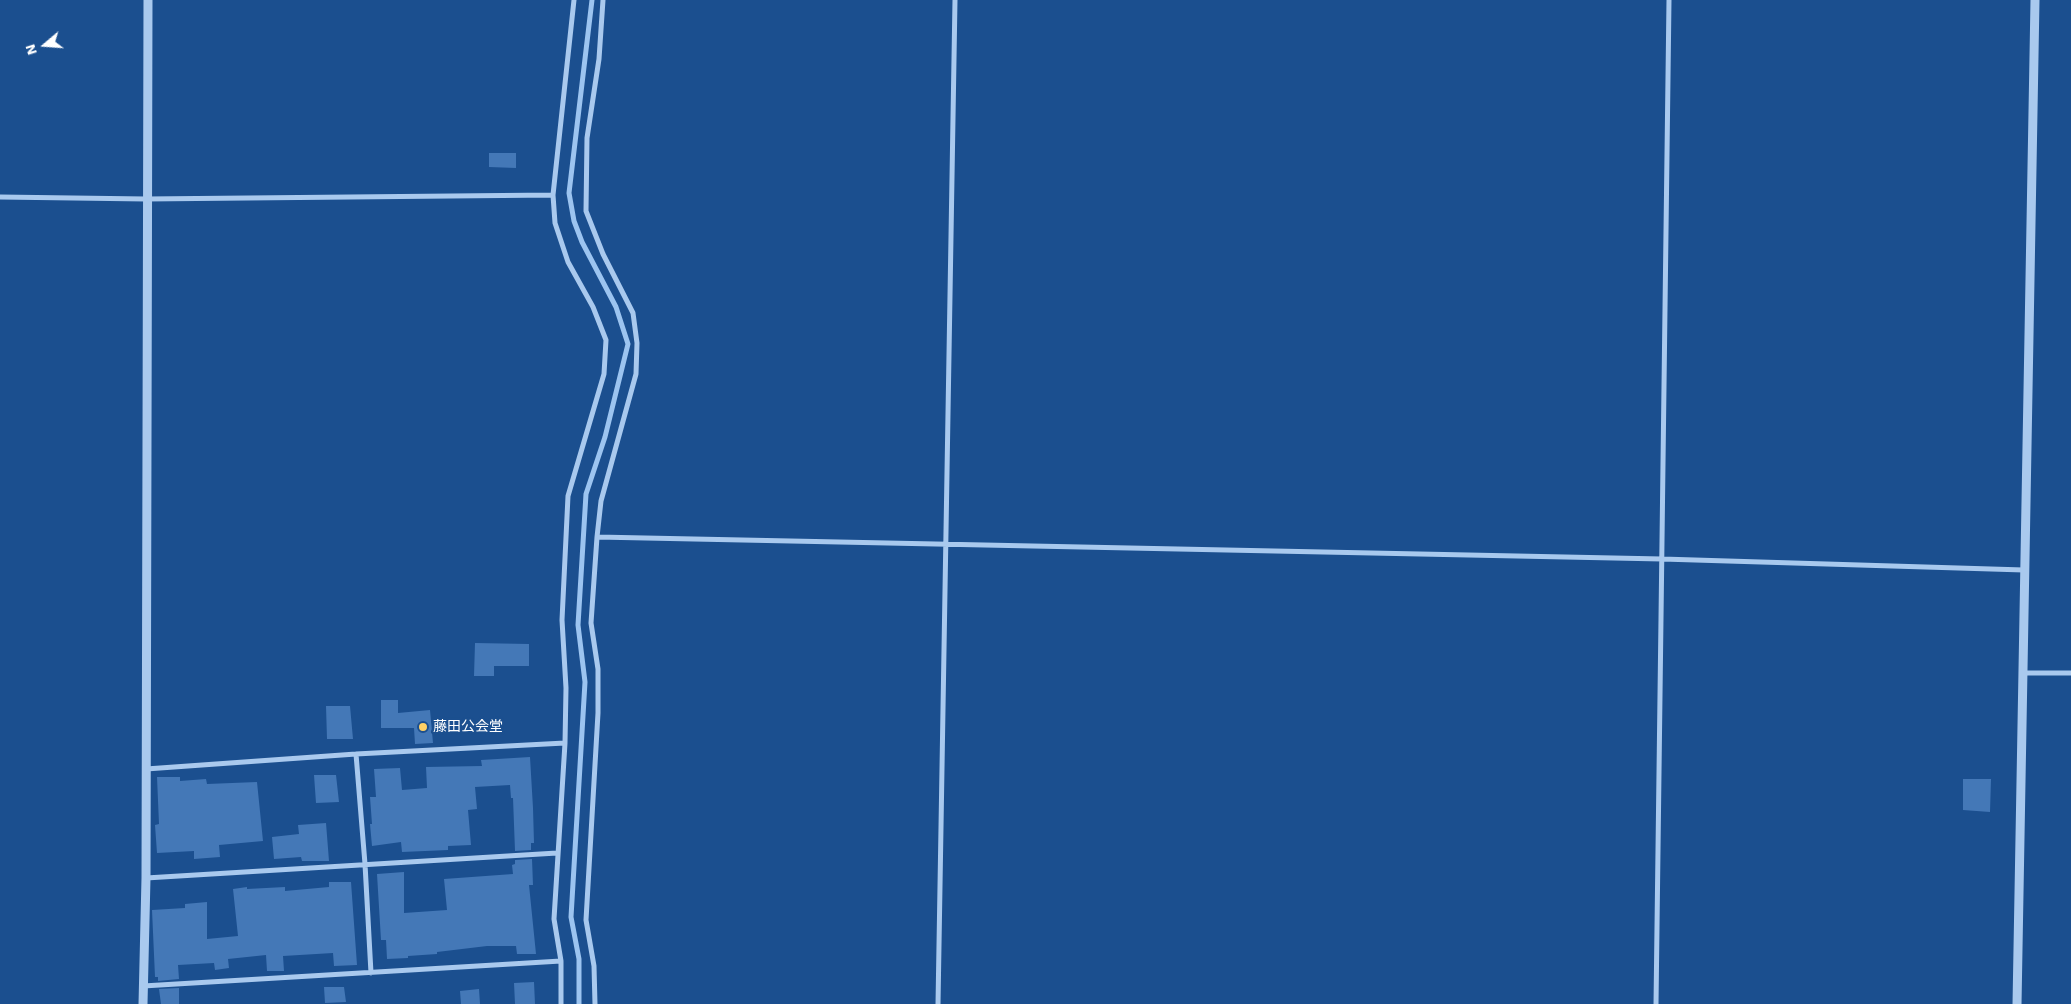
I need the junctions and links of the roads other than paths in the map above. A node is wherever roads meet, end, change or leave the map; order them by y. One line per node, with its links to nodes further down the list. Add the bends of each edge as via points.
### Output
1 (148, 0): 9 (street)
2 (574, 0): 7 (street)
3 (603, 0): 10 (street, via 599,59 587,138 586,211 602,254 633,313 638,343 636,374 601,501)
4 (955, 0): 11 (street)
5 (1669, 0): 12 (street)
6 (2035, 0): 13 (street)
7 (553, 194): 9 (street); 16 (street, via 554,223 568,262 593,307 606,340 604,374 568,496 562,620)
8 (0, 197): 9 (street)
9 (146, 199): 18 (street)
10 (597, 538): 11 (street); 27 (street, via 591,623 598,669 598,713 586,920 594,966)
11 (946, 544): 12 (street); 28 (street)
12 (1662, 559): 13 (street); 29 (street)
13 (2024, 570): 14 (street)
14 (2022, 673): 15 (street); 30 (street)
15 (2071, 673)
16 (565, 743): 17 (street); 19 (street)
17 (356, 754): 18 (street); 20 (street)
18 (146, 769): 21 (street)
19 (557, 853): 20 (street); 22 (street, via 554,919)
20 (366, 864): 21 (street); 23 (street)
21 (146, 878): 24 (street)
22 (560, 961): 23 (street); 26 (street)
23 (371, 973): 24 (street)
24 (143, 986): 25 (street)
25 (143, 1004)
26 (561, 1004)
27 (595, 1004)
28 (938, 1004)
29 (1656, 1004)
30 (2017, 1004)

